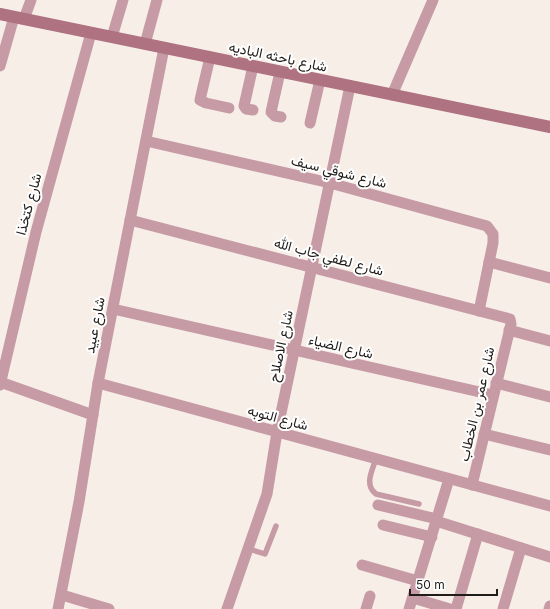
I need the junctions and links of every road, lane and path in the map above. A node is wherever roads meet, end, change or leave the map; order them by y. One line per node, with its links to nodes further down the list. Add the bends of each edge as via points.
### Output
1 (30, 0): 6 (street)
2 (123, 0): 8 (street)
3 (157, 0): 9 (street)
4 (433, 0): 17 (street)
5 (0, 14): 6 (street, شارع باحثه الباديه)
6 (19, 18): 7 (street, شارع باحثه الباديه); 12 (street)
7 (91, 33): 8 (street, شارع باحثه الباديه); 34 (street, شارع كتخذا, via 36,232)
8 (112, 37): 9 (street, شارع باحثه الباديه)
9 (145, 44): 10 (street, شارع باحثه الباديه)
10 (164, 48): 11 (street, شارع باحثه الباديه); 23 (street, شارع عبيد)
11 (210, 57): 13 (street, شارع باحثه الباديه); 18 (street, via 200,100)
12 (0, 66)
13 (253, 66): 14 (street, شارع باحثه الباديه); 19 (street, via 244,106)
14 (280, 72): 15 (street, شارع باحثه الباديه); 20 (street, via 271,112)
15 (320, 80): 16 (street, شارع باحثه الباديه); 21 (street)
16 (350, 86): 17 (street, شارع باحثه الباديه); 24 (street, شارع الاصلاح)
17 (392, 95): 22 (street, شارع باحثه الباديه)
18 (228, 108)
19 (253, 110)
20 (281, 117)
21 (310, 123)
22 (550, 127)
23 (146, 140): 24 (street, شارع شوقي سيف); 25 (street, شارع عبيد)
24 (330, 183): 26 (street, شارع شوقي سيف, via 487,226 493,234); 27 (street, شارع الاصلاح)
25 (130, 220): 27 (street, شارع لطفي جاب الله); 29 (street, شارع عبيد)
26 (489, 262): 28 (street); 30 (street, شارع شوقي سيف)
27 (311, 267): 30 (street, شارع لطفي جاب الله); 33 (street, شارع الاصلاح)
28 (550, 278)
29 (113, 309): 33 (street, شارع الضياء); 35 (street, شارع عبيد)
30 (478, 311): 31 (street, شارع لطفي جاب الله, via 508,318 511,321)
31 (509, 330): 32 (street); 36 (street, شارع عمر بن الخطاب)
32 (550, 341)
33 (294, 350): 37 (street, شارع الضياء); 40 (street, شارع الاصلاح)
34 (0, 383): 39 (street)
35 (98, 383): 39 (street, شارع عبيد); 40 (street, شارع التوبه)
36 (496, 383): 37 (street, شارع عمر بن الخطاب); 38 (street)
37 (494, 395): 41 (street, شارع عمر بن الخطاب)
38 (550, 397)
39 (93, 415): 59 (street, شارع عبيد)
40 (277, 432): 43 (street, شارع التوبه); 55 (street, شارع الاصلاح, via 268,494)
41 (484, 434): 42 (street); 45 (street, شارع عمر بن الخطاب)
42 (550, 450)
43 (376, 459): 44 (street, شارع التوبه); 46 (lane, via 368,484 371,490 376,494)
44 (449, 479): 45 (street, شارع التوبه); 49 (street)
45 (472, 485): 48 (street, شارع التوبه)
46 (419, 504)
47 (378, 505): 49 (street)
48 (550, 506)
49 (436, 520): 52 (street); 53 (street)
50 (383, 525): 53 (street)
51 (276, 526): 55 (lane, via 265,554)
52 (478, 534): 54 (street); 68 (street)
53 (432, 537): 58 (street)
54 (521, 548): 56 (street); 69 (street)
55 (249, 550): 64 (street, شارع الاصلاح)
56 (550, 556)
57 (362, 565): 58 (street)
58 (418, 581): 61 (street)
59 (62, 595): 62 (street, شارع عبيد); 63 (street)
60 (370, 596): 65 (street)
61 (413, 598): 66 (street); 67 (street)
62 (58, 609)
63 (109, 609)
64 (227, 609)
65 (366, 609)
66 (409, 609)
67 (450, 609)
68 (456, 609)
69 (503, 609)

